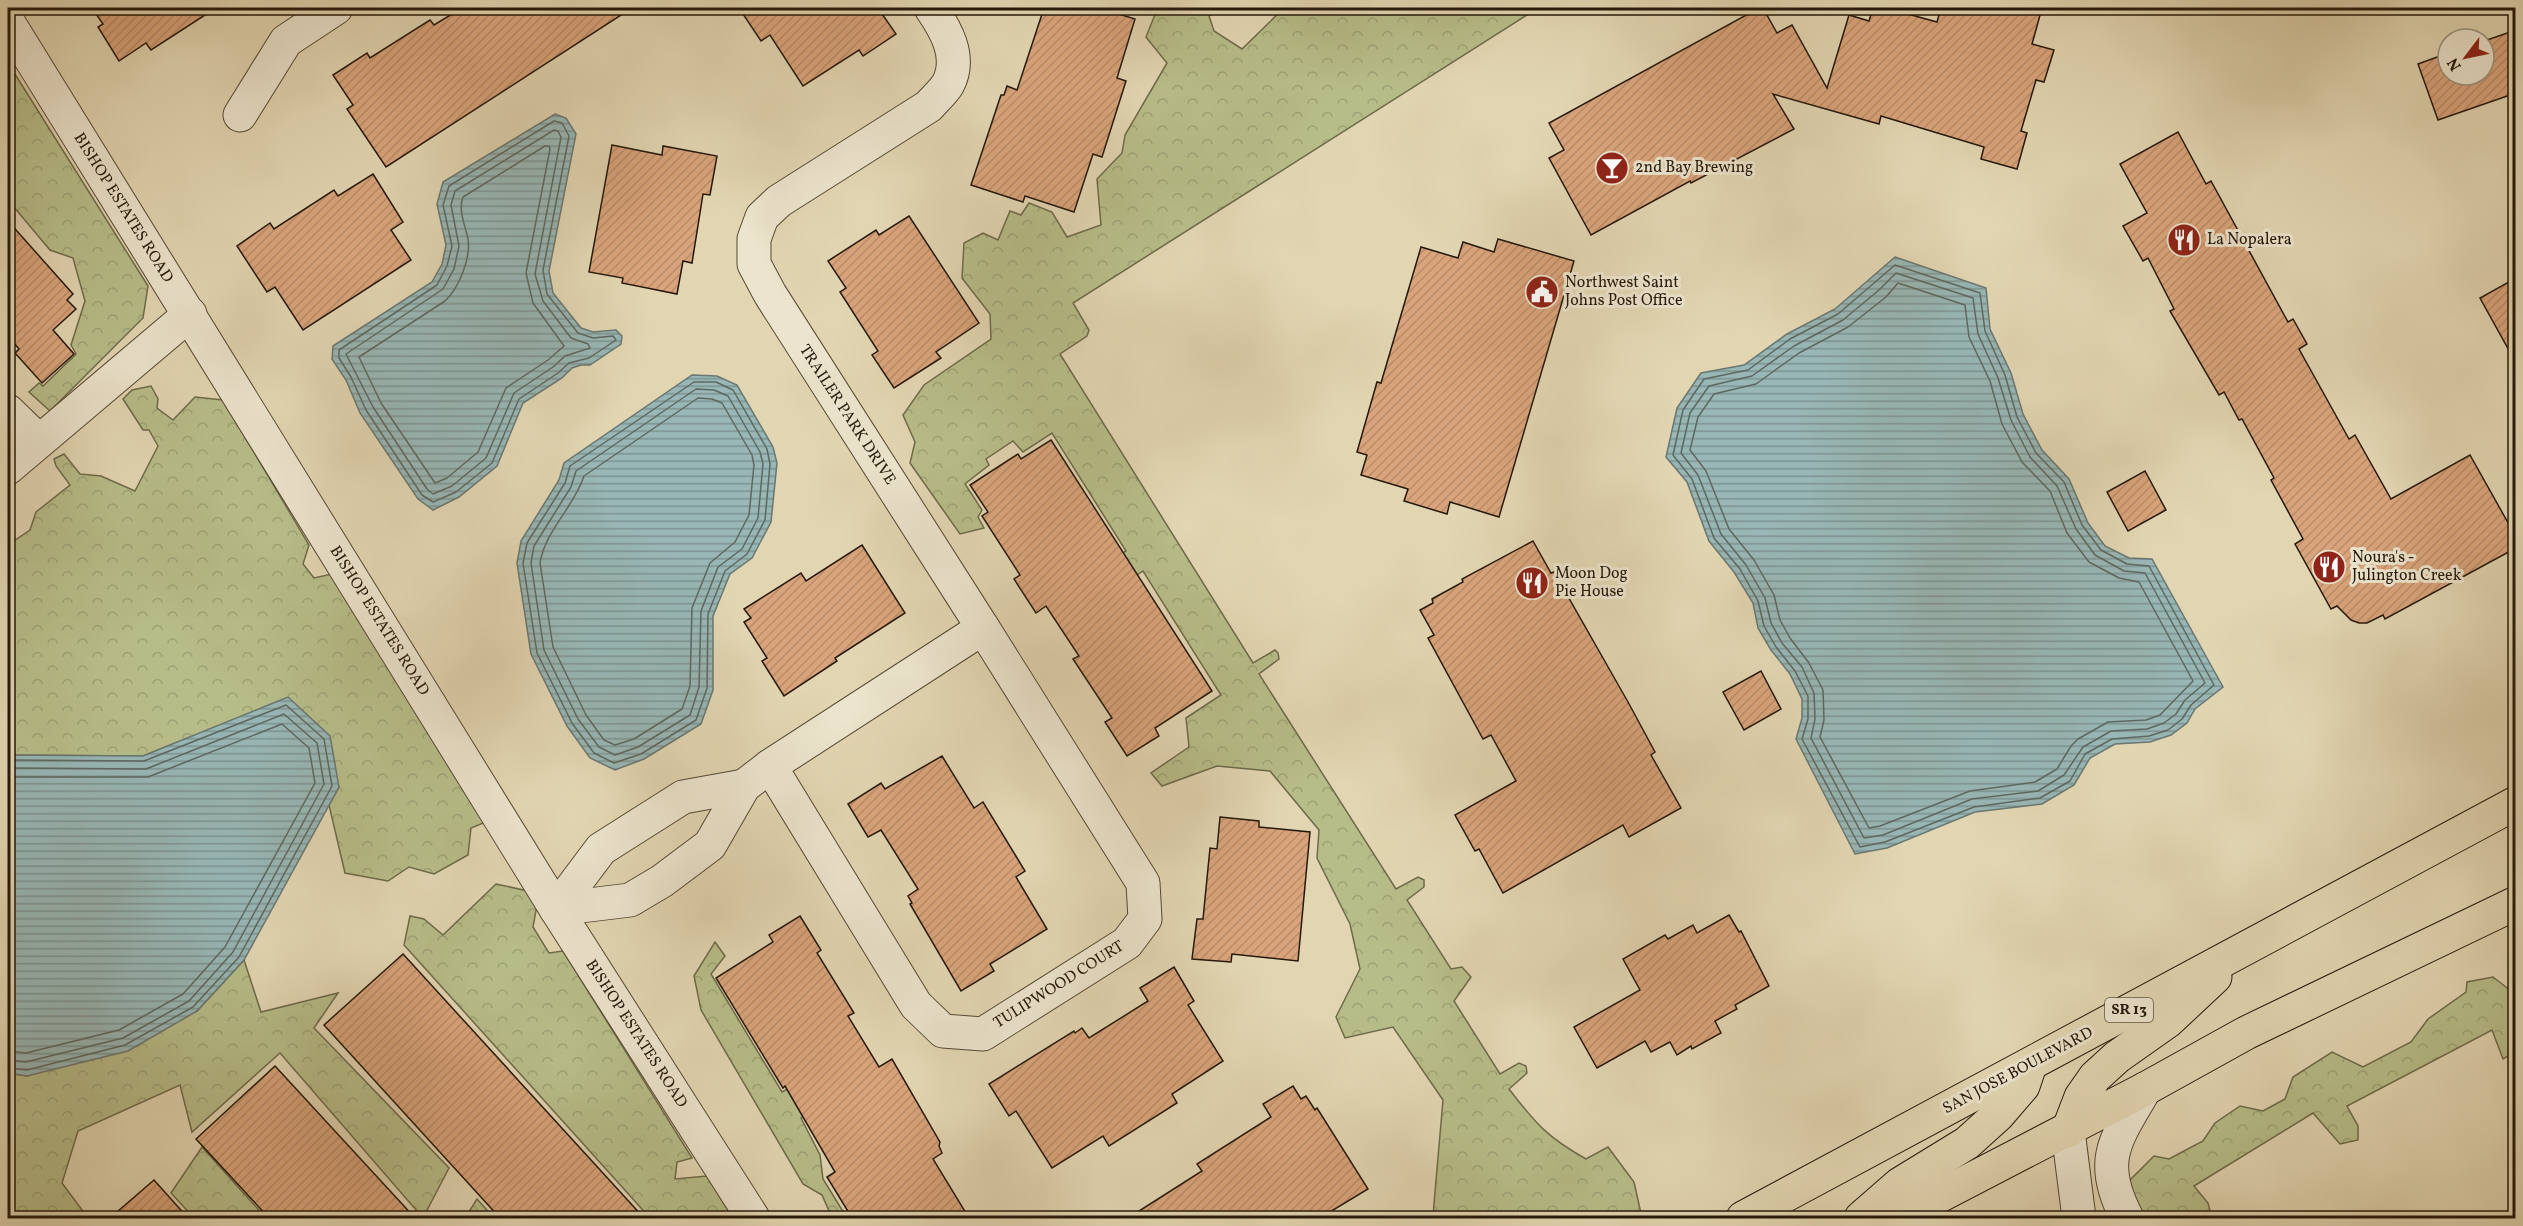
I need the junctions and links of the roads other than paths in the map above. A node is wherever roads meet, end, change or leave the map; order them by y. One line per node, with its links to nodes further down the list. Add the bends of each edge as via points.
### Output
1 (336, 8): 4 (street, via 286,41)
2 (931, 8): 9 (street, TRAILER PARK DRIVE, via 947,32 954,59 948,84 929,106 762,217 754,239 754,264)
3 (8, 22): 5 (street, BISHOP ESTATES ROAD)
4 (240, 115)
5 (190, 314): 7 (street); 14 (street, BISHOP ESTATES ROAD)
6 (8, 411): 7 (street)
7 (39, 441): 8 (street)
8 (8, 468)
9 (983, 628): 10 (street); 10 (street, TULIPWOOD COURT, via 1143,883 1145,919 1127,943 982,1034 943,1031 916,1005)
10 (770, 766): 11 (street)
11 (744, 786): 14 (street, via 683,797 601,849); 14 (street, via 710,845 662,881 630,900)
12 (2516, 803): 15 (main road, SAN JOSE BOULEVARD / SR 13)
13 (2516, 903): 17 (main road, via 2246,1033)
14 (556, 909): 19 (street, BISHOP ESTATES ROAD)
15 (2249, 945): 16 (main road, SAN JOSE BOULEVARD / SR 13); 18 (main road, via 2168,1022 2095,1077 2081,1097)
16 (2030, 1065): 20 (main road, SAN JOSE BOULEVARD / SR 13); 21 (main road, via 2023,1086 1998,1115 1967,1143 1900,1184)
17 (2145, 1089): 18 (main road); 24 (street, via 2116,1140 2110,1162 2115,1195)
18 (2068, 1131): 22 (main road); 23 (street)
19 (753, 1218)
20 (1743, 1218)
21 (1862, 1218)
22 (1897, 1218)
23 (2079, 1218)
24 (2127, 1218)

